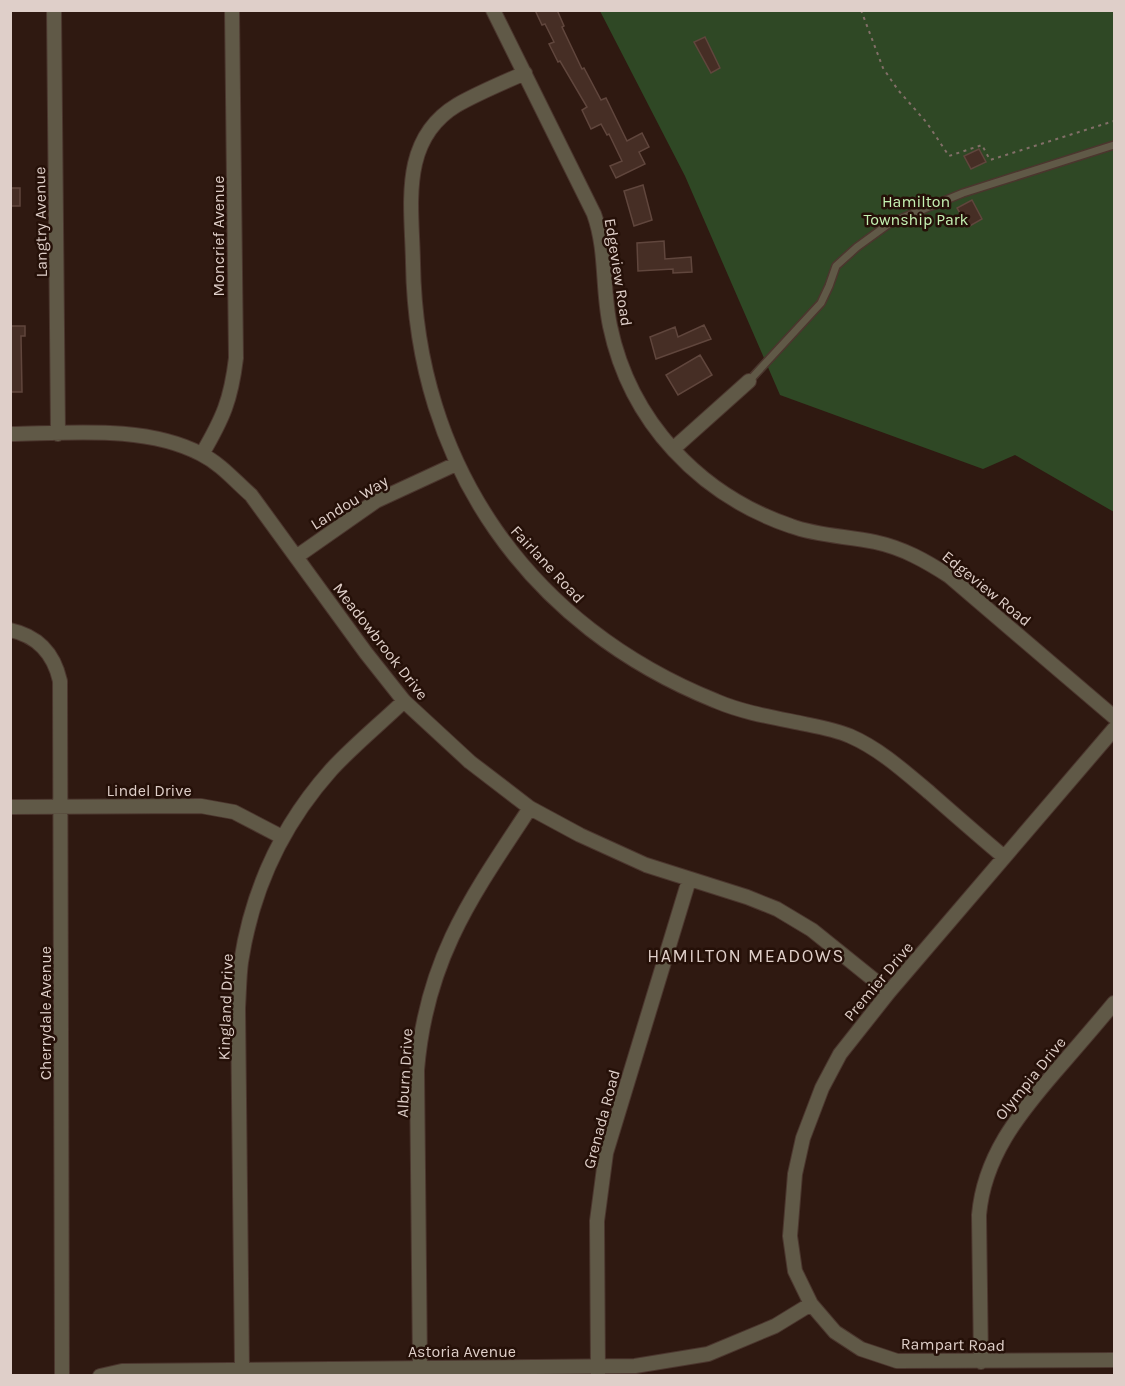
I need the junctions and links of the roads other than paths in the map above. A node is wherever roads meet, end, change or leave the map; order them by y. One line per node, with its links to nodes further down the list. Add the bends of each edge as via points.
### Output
1 (54, 10): 8 (street, Langtry Avenue)
2 (232, 10): 10 (street, Moncrief Avenue, via 236,358 226,409)
3 (493, 10): 4 (street, Edgeview Road)
4 (525, 73): 9 (street, Edgeview Road, via 597,225 605,300 616,351 638,401); 11 (street, Fairlane Road, via 457,105 441,117 423,139 414,165 413,288 420,346)
5 (1114, 145): 6 (lane, via 963,193 890,223 836,266 821,303)
6 (749, 381): 9 (street)
7 (10, 434): 8 (street, Meadowbrook Drive)
8 (58, 434): 10 (street, Meadowbrook Drive, via 132,434)
9 (673, 449): 15 (street, Edgeview Road, via 714,488 754,512 800,530 899,548 924,560 949,576)
10 (202, 454): 12 (street, Meadowbrook Drive, via 251,495)
11 (456, 464): 12 (street, Landou Way, via 376,501); 21 (street, Fairlane Road, via 517,559 563,607 610,646 655,673 719,702 836,731 861,741 900,767)
12 (296, 557): 14 (street, Meadowbrook Drive)
13 (10, 630): 18 (street, Cherrydale Avenue, via 37,641 49,652 60,681)
14 (404, 701): 19 (street, Meadowbrook Drive, via 451,746); 20 (street, Kingland Drive, via 329,772)
15 (1114, 717)
16 (1114, 729): 21 (street, Premier Drive)
17 (10, 807): 18 (street, Lindel Drive)
18 (61, 807): 20 (street, Lindel Drive, via 201,806 234,812); 31 (street, Cherrydale Avenue)
19 (530, 808): 22 (street, Meadowbrook Drive, via 617,853); 28 (street, Alburn Drive, via 453,931 435,975 422,1024 417,1070)
20 (282, 837): 29 (street, Kingland Drive, via 258,893 241,964 238,1020)
21 (1004, 857): 23 (street, Premier Drive)
22 (689, 880): 23 (street, Meadowbrook Drive, via 777,909 812,930); 30 (street, Grenada Road, via 606,1153 597,1221)
23 (889, 992): 25 (street, Premier Drive, via 840,1054 803,1138 795,1174 790,1236 795,1271)
24 (1114, 1002): 27 (street, Olympia Drive, via 1011,1126 989,1168 980,1215)
25 (811, 1304): 27 (street, Rampart Road, via 835,1332 861,1349 897,1361); 30 (street, Astoria Avenue, via 775,1326 708,1354)
26 (1114, 1360): 27 (street, Rampart Road)
27 (981, 1362)
28 (420, 1368): 29 (street, Astoria Avenue); 30 (street, Astoria Avenue)
29 (242, 1369): 32 (street, Astoria Avenue, via 123,1371)
30 (598, 1371)
31 (62, 1376)
32 (100, 1376)

